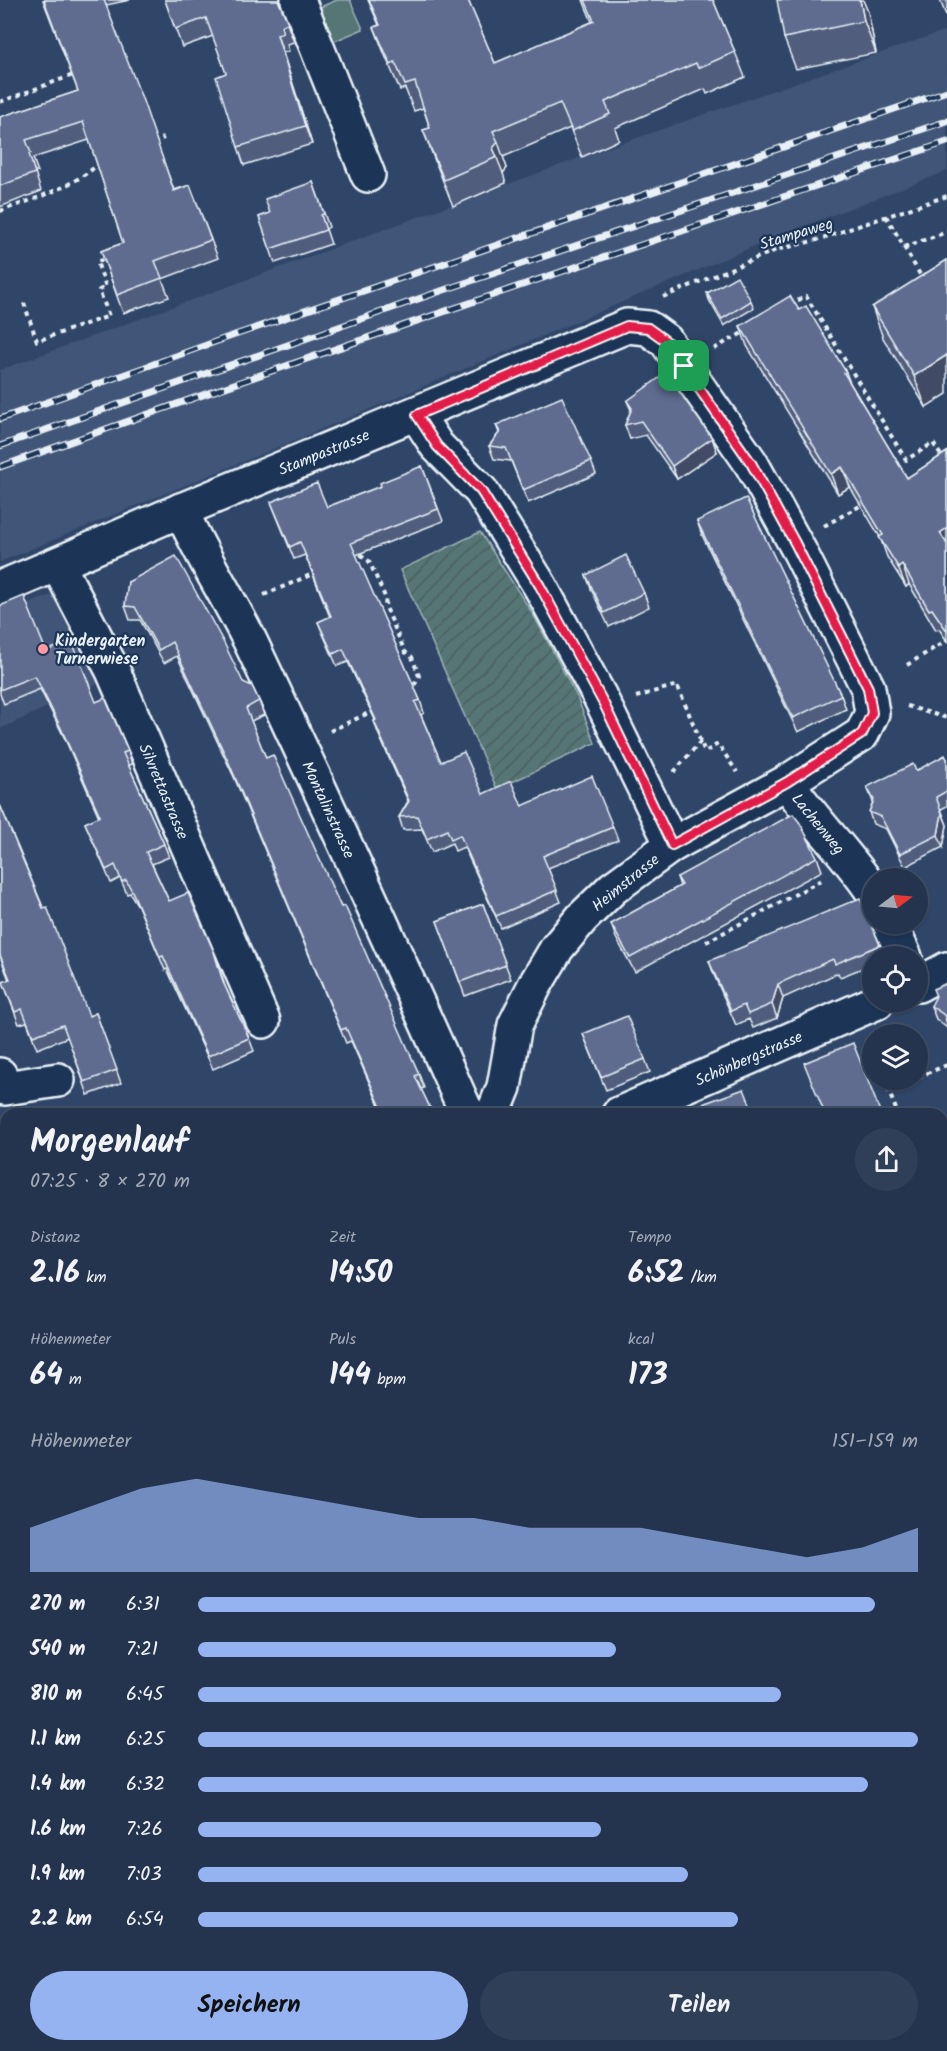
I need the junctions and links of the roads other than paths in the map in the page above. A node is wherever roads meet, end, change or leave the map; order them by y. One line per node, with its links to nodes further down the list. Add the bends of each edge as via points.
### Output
1 (298, 0): 2 (street)
2 (368, 175)
3 (417, 415): 4 (street, Stampastrasse); 7 (street, Stampastrasse, via 652,314 666,341 751,463 868,688 872,713 862,734); 8 (street, Heimstrasse, via 437,446 481,491 540,586 604,704)
4 (181, 510): 5 (street, Stampastrasse); 16 (street, Montalinstrasse, via 372,898)
5 (58, 565): 6 (street, Stampastrasse); 13 (street, Silvrettastrasse, via 113,671)
6 (0, 588)
7 (787, 782): 8 (street); 9 (street, Lachenweg)
8 (672, 845): 17 (street, Heimstrasse, via 613,888 557,948 515,1025 504,1087)
9 (862, 877)
10 (947, 969): 11 (street)
11 (928, 979)
12 (862, 1009): 18 (street, Schönbergstrasse)
13 (263, 1021)
14 (0, 1075): 15 (street, via 5,1088)
15 (58, 1080)
16 (465, 1108)
17 (495, 1108)
18 (633, 1108)

